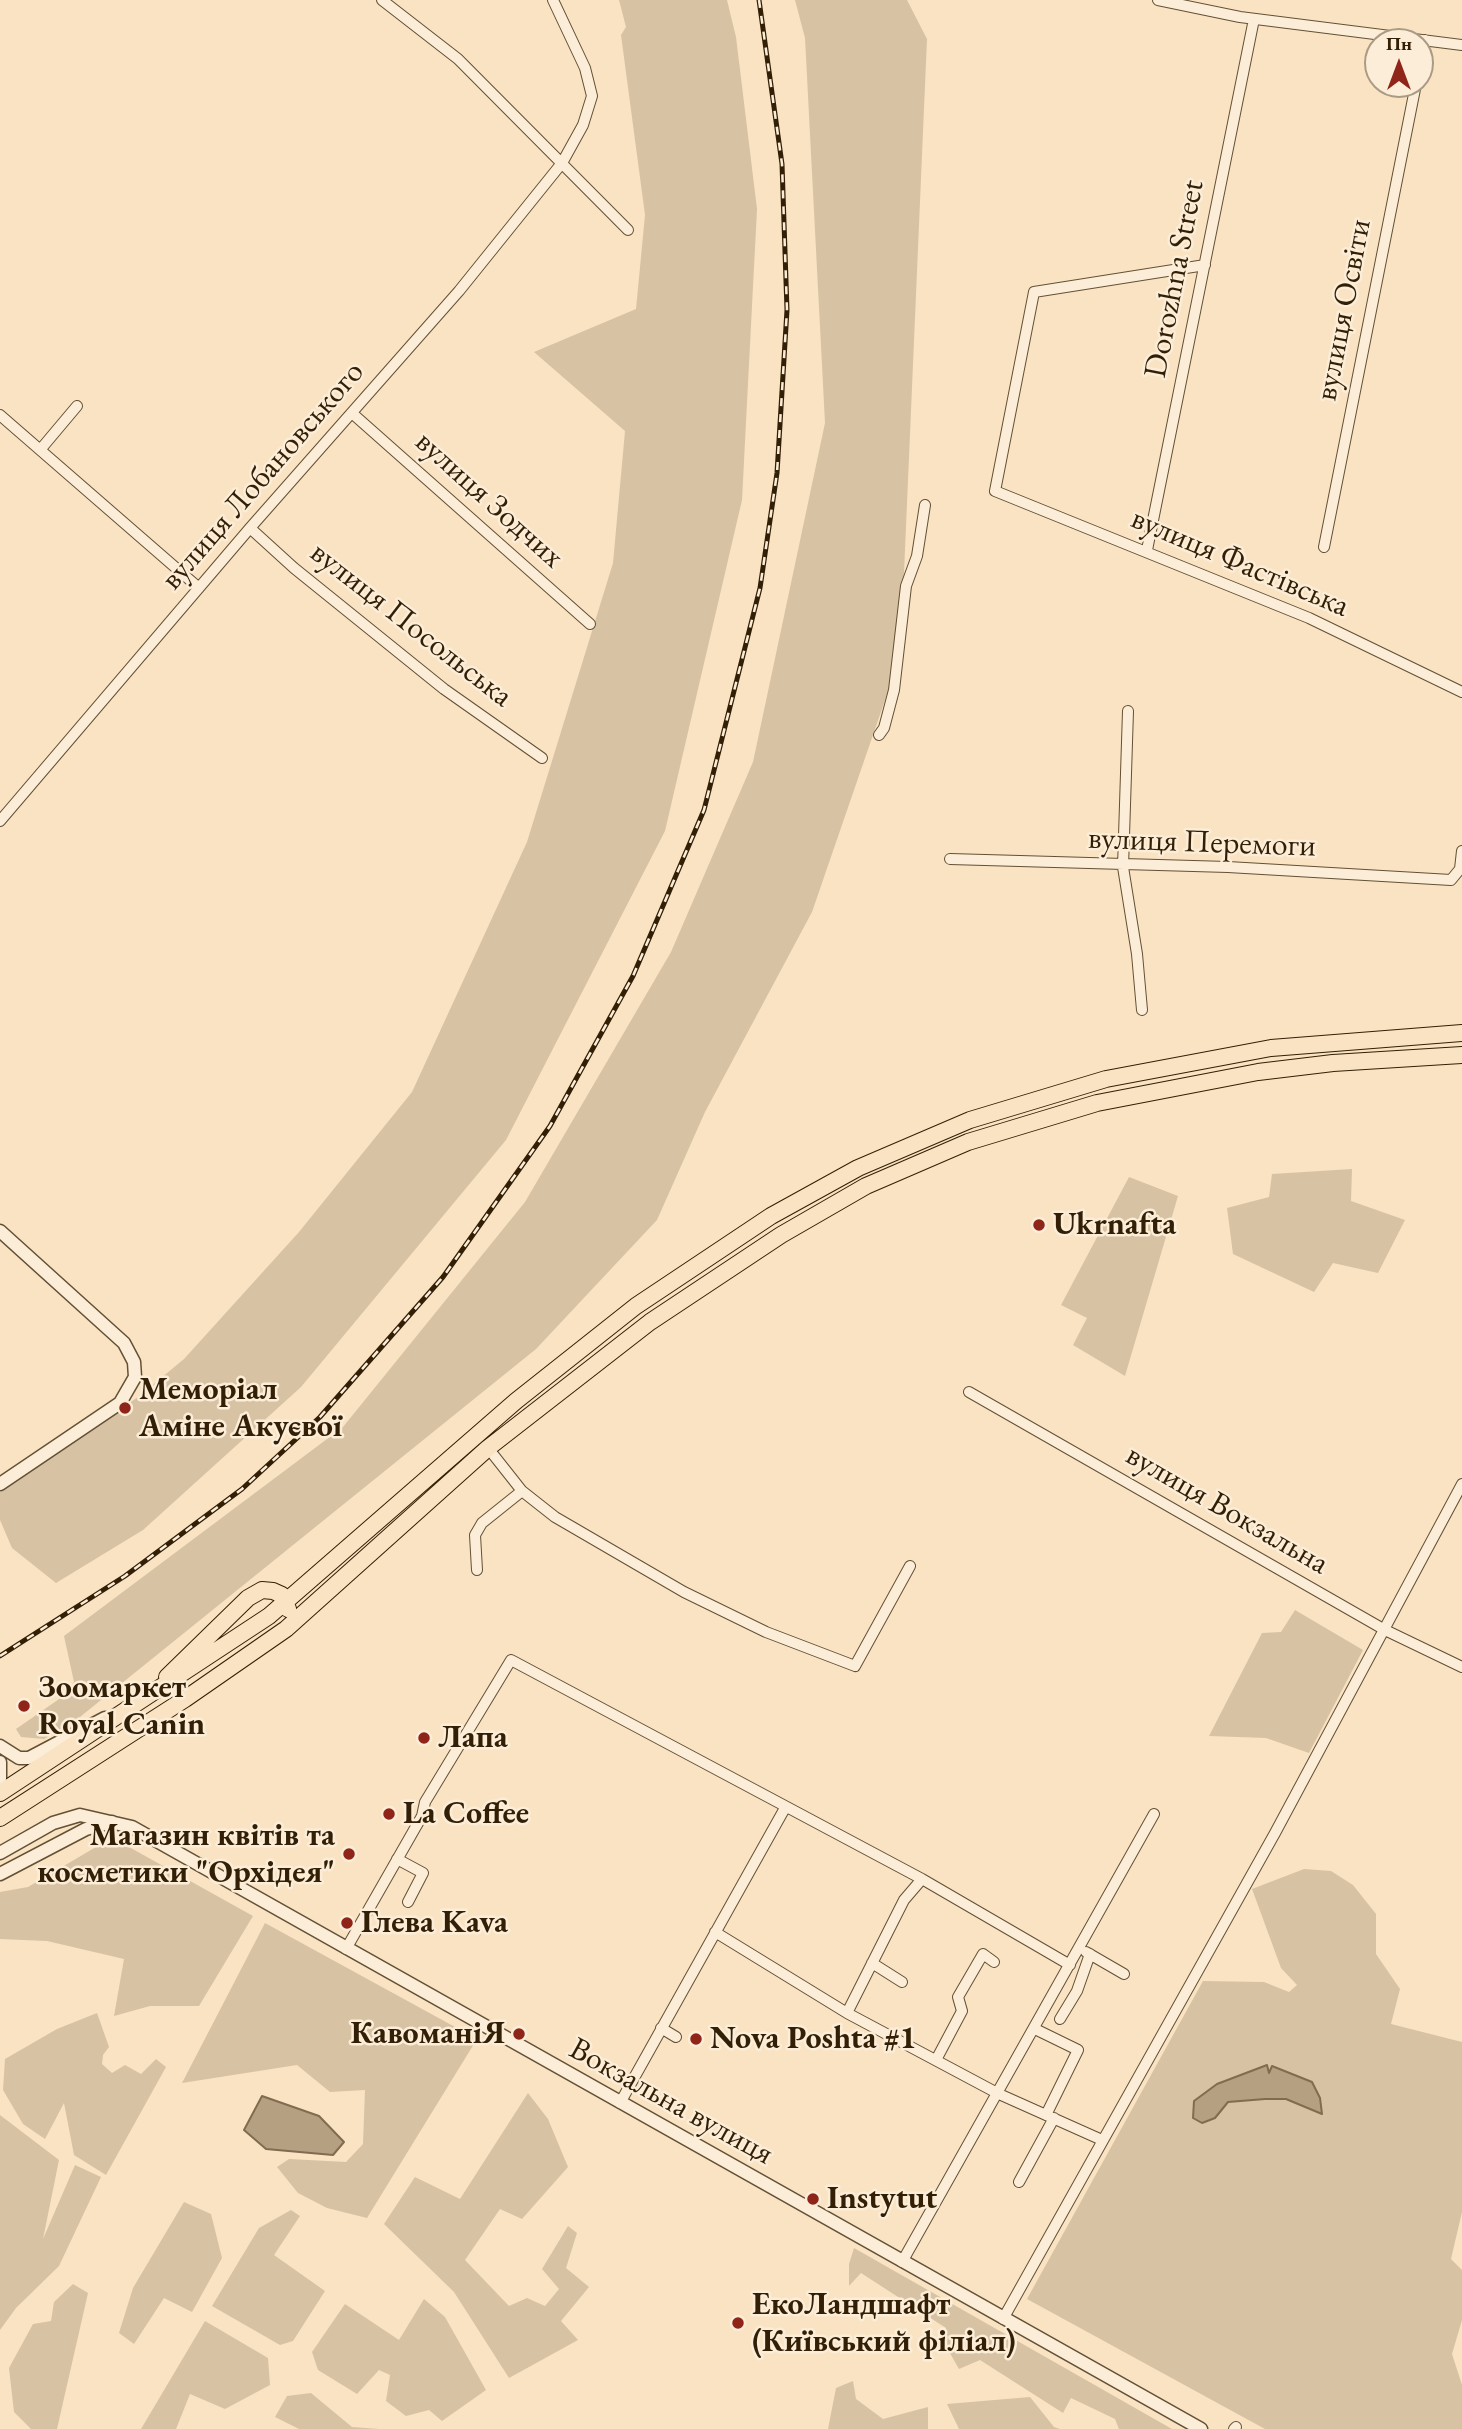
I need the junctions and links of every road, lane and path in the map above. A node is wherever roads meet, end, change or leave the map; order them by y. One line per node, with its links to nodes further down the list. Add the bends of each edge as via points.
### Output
1 (382, 0): 9 (street, via 458,59)
2 (553, 0): 9 (street, вулиця Лобановського, via 585,68 592,96 583,125)
3 (1158, 0): 4 (street)
4 (1254, 19): 5 (street); 11 (street, Dorozhna Street)
5 (1364, 33)
6 (1434, 41): 7 (street)
7 (1462, 45)
8 (1413, 98): 18 (street, вулиця Освіти)
9 (562, 163): 10 (street); 13 (street, вулиця Лобановського)
10 (628, 230)
11 (1205, 265): 19 (street, Dorozhna Street); 19 (street, вулиця Фастівська, via 1034,292 995,491)
12 (77, 406): 15 (street)
13 (354, 414): 17 (street, вулиця Лобановського); 21 (street, вулиця Зодчих)
14 (0, 415): 15 (street)
15 (40, 450): 20 (street)
16 (925, 505): 24 (street, via 905,586 894,691)
17 (250, 528): 20 (street, вулиця Лобановського); 25 (street, вулиця Посольська, via 444,688)
18 (1324, 547)
19 (1147, 550): 22 (street, вулиця Фастівська, via 1309,618)
20 (199, 588): 26 (street, вулиця Лобановського)
21 (590, 624)
22 (1462, 692)
23 (1128, 711): 29 (street)
24 (879, 735)
25 (542, 758)
26 (0, 821)
27 (1462, 851): 29 (street, вулиця Перемоги, via 1460,869 1451,880)
28 (950, 859): 29 (street, вулиця Перемоги)
29 (1123, 866): 30 (street)
30 (1142, 1010)
31 (1462, 1033): 41 (highway, via 1271,1048 1106,1079 970,1120 858,1168 771,1216 636,1306 516,1401)
32 (1462, 1055): 35 (highway, via 1333,1063 1179,1085 1097,1103 968,1142 866,1186 781,1235 650,1322)
33 (0, 1231): 36 (street, via 124,1343 134,1362 135,1377 120,1403)
34 (969, 1392): 43 (street, вулиця Вокзальна)
35 (488, 1448): 38 (street); 42 (highway)
36 (0, 1484)
37 (1462, 1484): 43 (street)
38 (522, 1491): 39 (street, via 555,1517 684,1592 766,1632 855,1666); 40 (street, via 482,1523 475,1535)
39 (911, 1566)
40 (477, 1570)
41 (287, 1601): 42 (highway); 45 (highway); 45 (highway, via 273,1591 262,1590 248,1598)
42 (286, 1629): 52 (highway)
43 (1385, 1630): 44 (street, вулиця Вокзальна); 81 (street)
44 (1462, 1667)
45 (141, 1703): 46 (street, via 29,1758 19,1758); 49 (highway)
46 (0, 1746)
47 (0, 1762): 48 (street)
48 (0, 1779)
49 (0, 1793)
50 (785, 1808): 58 (street, via 511,1660 425,1802); 61 (street); 63 (street)
51 (1154, 1814): 64 (street)
52 (0, 1818)
53 (67, 1818): 54 (street, Вокзальна вулиця, via 80,1815); 55 (street, via 75,1826); 56 (street)
54 (116, 1822): 55 (street); 65 (street, Вокзальна вулиця)
55 (74, 1836): 59 (street)
56 (20, 1842): 57 (street); 59 (street, via 20,1857)
57 (0, 1853)
58 (397, 1859): 62 (street, via 423,1873); 65 (street)
59 (26, 1863): 60 (street)
60 (0, 1874)
61 (922, 1880): 68 (street, via 904,1900); 69 (street)
62 (408, 1902)
63 (715, 1932): 72 (street); 74 (street)
64 (1080, 1948): 66 (street); 69 (street)
65 (346, 1949): 79 (street, Вокзальна вулиця)
66 (1090, 1954): 70 (street); 73 (street, via 1077,1991)
67 (994, 1962): 77 (street, via 983,1954 958,1997 962,2011)
68 (872, 1963): 71 (street); 72 (street)
69 (1070, 1965): 75 (street)
70 (1124, 1974)
71 (902, 1982)
72 (847, 2013): 77 (street)
73 (1060, 2019)
74 (661, 2028): 76 (street); 79 (street)
75 (1035, 2029): 78 (street); 80 (street, via 1077,2050)
76 (676, 2037)
77 (936, 2060): 78 (street)
78 (999, 2094): 80 (street); 83 (street)
79 (620, 2103): 83 (street, Вокзальна вулиця)
80 (1050, 2117): 81 (street); 82 (street)
81 (1102, 2140): 84 (street)
82 (1019, 2182)
83 (902, 2262): 84 (street, Вокзальна вулиця)
84 (1003, 2319): 85 (street, Вокзальна вулиця)
85 (1201, 2429)

